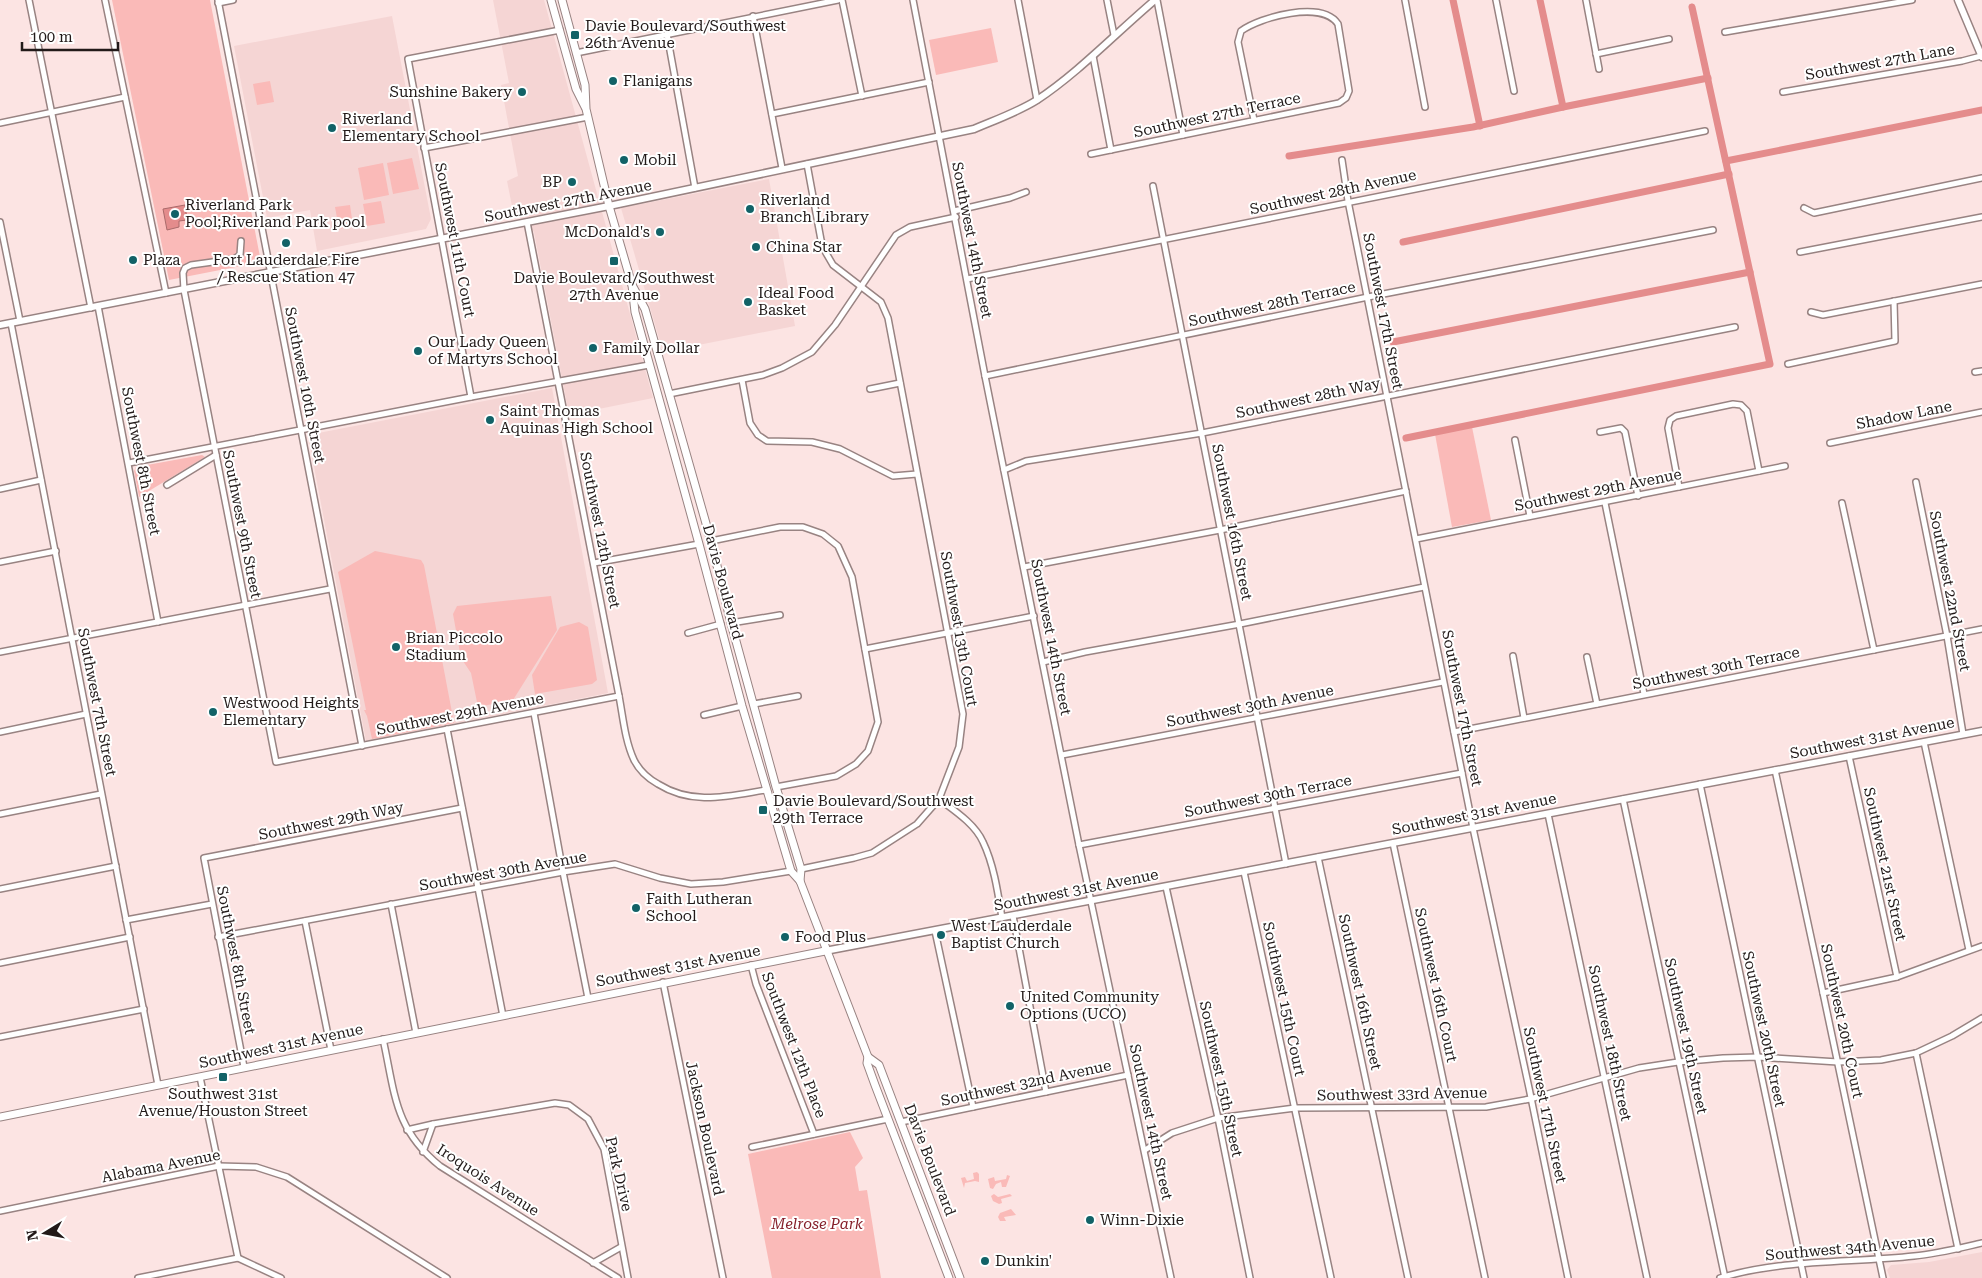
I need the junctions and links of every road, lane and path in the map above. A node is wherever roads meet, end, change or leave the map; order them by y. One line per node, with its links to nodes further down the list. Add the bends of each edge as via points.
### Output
1 (29, 0): 37 (street, Southwest 8th Street)
2 (105, 0): 33 (street)
3 (233, 0): 17 (street)
4 (551, 0): 19 (main road, Davie Boulevard)
5 (562, 0): 24 (main road, Davie Boulevard)
6 (838, 0): 18 (street)
7 (842, 0): 32 (street)
8 (913, 0): 29 (street, Southwest 14th Street)
9 (1018, 0): 34 (street)
10 (1107, 0): 22 (street)
11 (1156, 0): 22 (street, Southwest 27th Avenue); 43 (street)
12 (1405, 0): 35 (street)
13 (1496, 0): 30 (street)
14 (1586, 0): 26 (street)
15 (1912, 0): 20 (street)
16 (1958, 0): 25 (street)
17 (218, 1): 68 (street, Southwest 10th Street)
18 (753, 16): 21 (street); 38 (street)
19 (560, 30): 36 (main road, Davie Boulevard, via 576,89); 45 (street, Southwest 11th Court, via 408,59)
20 (1725, 32)
21 (667, 34): 24 (street); 53 (street)
22 (1114, 35): 27 (street, Southwest 27th Avenue)
23 (1669, 39): 26 (street)
24 (576, 53): 36 (main road, Davie Boulevard, via 585,86)
25 (1981, 53): 31 (street, Southwest 27th Lane, via 1962,61)
26 (1596, 54): 28 (street)
27 (1093, 56): 34 (street, Southwest 27th Avenue); 46 (street)
28 (1599, 68)
29 (929, 82): 32 (street); 44 (street, Southwest 14th Street)
30 (1514, 91)
31 (1783, 92)
32 (862, 96): 38 (street)
33 (125, 97): 37 (street); 74 (street)
34 (1037, 100): 44 (street, Southwest 27th Avenue, via 974,129)
35 (1425, 107)
36 (586, 109): 39 (main road, Davie Boulevard)
37 (51, 112): 41 (street); 77 (street, Southwest 8th Street)
38 (772, 114): 50 (street)
39 (588, 117): 45 (street); 56 (main road, Davie Boulevard)
40 (1254, 120): 40 (street, Southwest 27th Terrace, via 1238,42 1240,31 1250,24 1282,14 1324,12 1334,18 1338,24 1349,91 1346,98 1339,103); 43 (street, Southwest 27th Terrace)
41 (0, 123)
42 (1705, 131): 55 (street, Southwest 28th Avenue)
43 (1183, 136): 46 (street, Southwest 27th Terrace)
44 (939, 137): 49 (street, Southwest 27th Avenue); 58 (street, Southwest 14th Street)
45 (424, 148): 64 (street, Southwest 11th Court)
46 (1111, 150): 47 (street, Southwest 27th Terrace)
47 (1092, 154)
48 (1342, 160): 55 (street, Southwest 17th Street)
49 (807, 164): 50 (street, Southwest 27th Avenue); 72 (street, Southwest 13th Court, via 826,252 833,265)
50 (782, 168): 53 (street, Southwest 27th Avenue)
51 (1982, 178): 57 (street, via 1814,213)
52 (1153, 186): 65 (street, Southwest 16th Street)
53 (695, 188): 56 (street, Southwest 27th Avenue)
54 (1026, 192): 58 (street)
55 (1348, 201): 65 (street, Southwest 28th Avenue); 75 (street, Southwest 17th Street)
56 (609, 206): 62 (street, Southwest 27th Avenue); 71 (main road, Davie Boulevard)
57 (1804, 208)
58 (954, 211): 60 (street, Southwest 14th Street)
59 (1982, 216): 67 (street)
60 (956, 217): 69 (street, Southwest 14th Street); 72 (street, via 910,227 896,235)
61 (0, 222): 79 (street)
62 (527, 222): 64 (street, Southwest 27th Avenue); 89 (street, Southwest 12th Street)
63 (1713, 230): 75 (street, Southwest 28th Terrace)
64 (442, 239): 68 (street, Southwest 27th Avenue); 95 (street, Southwest 11th Court)
65 (1163, 240): 69 (street, Southwest 28th Avenue); 83 (street, Southwest 16th Street)
66 (241, 241): 73 (street, Southwest 9th Street, via 240,255 234,259 185,268)
67 (1800, 252)
68 (271, 273): 73 (street, Southwest 27th Avenue); 97 (street, Southwest 10th Street)
69 (967, 279): 88 (street, Southwest 14th Street)
70 (1982, 284): 76 (street)
71 (632, 285): 85 (main road, Davie Boulevard, via 635,312); 93 (main road, Davie Boulevard, via 645,309)
72 (861, 287): 90 (street, via 812,352 782,368); 91 (street, Southwest 13th Court, via 882,302)
73 (184, 290): 74 (street, Southwest 27th Avenue); 102 (street, Southwest 9th Street)
74 (166, 293): 77 (street, Southwest 27th Avenue)
75 (1368, 297): 83 (street, Southwest 28th Terrace); 94 (street, Southwest 17th Street)
76 (1894, 301): 78 (street, via 1823,315); 84 (street, via 1895,341)
77 (94, 307): 79 (street, Southwest 27th Avenue); 104 (street, Southwest 8th Street)
78 (1811, 312)
79 (20, 321): 80 (street, Southwest 27th Avenue)
80 (11, 323): 81 (street, Southwest 27th Avenue); 109 (street, Southwest 7th Street)
81 (0, 325)
82 (1735, 327): 94 (street, Southwest 28th Way)
83 (1183, 335): 88 (street, Southwest 28th Terrace); 99 (street, Southwest 16th Street)
84 (1788, 364)
85 (649, 365): 89 (street); 93 (main road, via 658,370); 122 (main road, Davie Boulevard)
86 (1982, 371): 87 (street)
87 (1975, 372)
88 (985, 376): 106 (street, Southwest 14th Street)
89 (558, 380): 95 (street); 125 (street, Southwest 12th Street)
90 (742, 380): 93 (street); 108 (street, via 750,423 767,441 812,442 840,450 893,476)
91 (900, 383): 92 (street); 108 (street, Southwest 13th Court)
92 (870, 389)
93 (669, 394): 121 (main road, Davie Boulevard)
94 (1388, 395): 99 (street, Southwest 28th Way); 114 (street, Southwest 17th Street)
95 (471, 397): 97 (street)
96 (1982, 412): 101 (street, Shadow Lane)
97 (301, 430): 102 (street); 128 (street, Southwest 10th Street)
98 (1600, 432): 115 (street, via 1621,428 1625,432)
99 (1202, 433): 106 (street, Southwest 28th Way, via 1026,461); 119 (street, Southwest 16th Street)
100 (1515, 440): 118 (street)
101 (1830, 443)
102 (214, 446): 103 (street, Southwest 9th Street); 104 (street)
103 (216, 455): 111 (street); 130 (street, Southwest 9th Street)
104 (129, 463): 133 (street, Southwest 8th Street)
105 (1785, 466): 107 (street, Southwest 29th Avenue)
106 (1004, 470): 126 (street, Southwest 14th Street)
107 (1759, 471): 112 (street, Southwest 29th Avenue); 112 (street, via 1747,411 1741,405 1733,404 1670,420 1668,428)
108 (917, 474): 139 (street, Southwest 13th Court)
109 (41, 480): 113 (street); 123 (street, Southwest 7th Street)
110 (1916, 482): 140 (street, Southwest 22nd Street)
111 (168, 485)
112 (1679, 487): 115 (street, Southwest 29th Avenue)
113 (0, 489)
114 (1406, 491): 119 (street); 120 (street, Southwest 17th Street)
115 (1638, 496): 116 (street, Southwest 29th Avenue)
116 (1605, 502): 118 (street, Southwest 29th Avenue); 149 (street)
117 (1842, 503): 143 (street)
118 (1530, 516): 120 (street, Southwest 29th Avenue)
119 (1220, 530): 126 (street); 136 (street, Southwest 16th Street)
120 (1416, 539): 127 (street, Southwest 17th Street)
121 (711, 541): 134 (main road, Davie Boulevard); 142 (street, via 780,527 803,527 823,534 838,546 852,576)
122 (700, 544): 125 (street); 129 (main road, Davie Boulevard)
123 (56, 551): 124 (street); 141 (street, Southwest 7th Street)
124 (0, 562)
125 (594, 563): 150 (street, Southwest 12th Street)
126 (1024, 567): 132 (street, Southwest 14th Street)
127 (1424, 587): 136 (street); 148 (street, Southwest 17th Street)
128 (330, 589): 130 (street); 166 (street, Southwest 10th Street)
129 (712, 594): 134 (main road, via 723,618); 135 (main road, Davie Boulevard)
130 (245, 604): 133 (street); 169 (street, Southwest 9th Street)
131 (780, 615): 134 (street)
132 (1034, 616): 139 (street); 147 (street, Southwest 14th Street)
133 (158, 622): 141 (street)
134 (731, 623): 152 (main road, Davie Boulevard)
135 (720, 624): 138 (street); 154 (main road, Davie Boulevard)
136 (1240, 624): 147 (street); 158 (street, Southwest 16th Street)
137 (1982, 629): 140 (street, Southwest 30th Terrace)
138 (688, 633)
139 (949, 633): 142 (street); 176 (street, Southwest 13th Court, via 963,714 959,748)
140 (1947, 636): 143 (street, Southwest 30th Terrace); 164 (street, Southwest 22nd Street)
141 (72, 638): 144 (street); 156 (street, Southwest 7th Street)
142 (865, 649): 173 (street, via 878,722 868,751 856,764 836,776)
143 (1874, 650): 149 (street, Southwest 30th Terrace)
144 (0, 652)
145 (1512, 656): 159 (street)
146 (1587, 657): 153 (street)
147 (1043, 662): 167 (street, Southwest 14th Street)
148 (1443, 682): 158 (street, Southwest 30th Avenue); 163 (street, Southwest 17th Street)
149 (1644, 694): 153 (street, Southwest 30th Terrace)
150 (619, 696): 155 (street, Southwest 29th Avenue); 174 (street, Southwest 12th Street, via 635,761 650,779 670,792 716,799)
151 (798, 696): 152 (street)
152 (754, 704): 173 (main road, Davie Boulevard)
153 (1597, 704): 159 (street, Southwest 30th Terrace)
154 (742, 706): 157 (street); 174 (main road, Davie Boulevard)
155 (534, 713): 160 (street, Southwest 29th Avenue); 192 (street)
156 (86, 714): 162 (street); 175 (street, Southwest 7th Street)
157 (704, 716)
158 (1258, 718): 167 (street, Southwest 30th Avenue); 178 (street, Southwest 16th Street)
159 (1524, 718): 163 (street, Southwest 30th Terrace)
160 (447, 730): 166 (street, Southwest 29th Avenue); 179 (street)
161 (1982, 731): 164 (street, Southwest 31st Avenue)
162 (0, 732)
163 (1454, 732): 171 (street, Southwest 17th Street)
164 (1963, 734): 165 (street, Southwest 31st Avenue)
165 (1924, 742): 168 (street, Southwest 31st Avenue); 209 (street)
166 (362, 746): 169 (street, Southwest 29th Avenue)
167 (1062, 755): 185 (street, Southwest 14th Street)
168 (1849, 756): 170 (street, Southwest 31st Avenue); 213 (street, Southwest 21st Street)
169 (276, 762)
170 (1775, 770): 172 (street, Southwest 31st Avenue); 215 (street, Southwest 20th Court)
171 (1462, 773): 178 (street, Southwest 30th Terrace); 183 (street, Southwest 17th Street)
172 (1700, 784): 177 (street, Southwest 31st Avenue); 226 (street, Southwest 20th Street)
173 (776, 787): 182 (main road, Davie Boulevard)
174 (766, 790): 182 (main road, via 773,794); 191 (main road, Davie Boulevard)
175 (101, 794): 180 (street); 189 (street, Southwest 7th Street)
176 (939, 799): 190 (street, via 917,824 872,853); 202 (street, via 963,818 983,841)
177 (1623, 799): 181 (street, Southwest 31st Avenue); 227 (street, Southwest 19th Street)
178 (1276, 807): 185 (street, Southwest 30th Terrace); 188 (street, Southwest 16th Street)
179 (462, 808): 186 (street, Southwest 29th Way); 196 (street)
180 (0, 814)
181 (1548, 814): 183 (street, Southwest 31st Avenue); 232 (street, Southwest 18th Street)
182 (787, 827): 190 (main road, Davie Boulevard)
183 (1473, 828): 184 (street, Southwest 31st Avenue); 235 (street, Southwest 17th Street)
184 (1393, 843): 187 (street, Southwest 31st Avenue); 239 (street, Southwest 16th Court)
185 (1080, 845): 198 (street, Southwest 14th Street)
186 (204, 858): 199 (street, Southwest 8th Street)
187 (1318, 858): 188 (street, Southwest 31st Avenue); 237 (street, Southwest 16th Street)
188 (1286, 864): 193 (street, Southwest 31st Avenue)
189 (116, 866): 197 (street); 203 (street, Southwest 7th Street)
190 (801, 869): 194 (main road, Davie Boulevard)
191 (791, 871): 192 (street, Southwest 30th Avenue, via 691,884 614,864); 194 (main road, Davie Boulevard)
192 (562, 872): 196 (street, Southwest 30th Avenue); 216 (street)
193 (1244, 872): 195 (street, Southwest 31st Avenue); 238 (street, Southwest 15th Court)
194 (800, 881): 210 (main road, Davie Boulevard)
195 (1166, 887): 198 (street, Southwest 31st Avenue); 241 (street, Southwest 15th Street)
196 (478, 888): 200 (street, Southwest 30th Avenue); 218 (street)
197 (0, 889)
198 (1092, 901): 201 (street, Southwest 31st Avenue); 230 (street, Southwest 14th Street)
199 (212, 904): 203 (street); 207 (street, Southwest 8th Street)
200 (391, 904): 204 (street, Southwest 30th Avenue); 220 (street)
201 (1013, 916): 202 (street, Southwest 31st Avenue); 234 (street)
202 (1002, 918): 205 (street, Southwest 31st Avenue)
203 (126, 920): 206 (street, Southwest 7th Street)
204 (305, 921): 207 (street, Southwest 30th Avenue); 223 (street)
205 (935, 931): 210 (street, Southwest 31st Avenue); 236 (street)
206 (130, 937): 211 (street); 217 (street, Southwest 7th Street)
207 (218, 938): 229 (street, Southwest 8th Street)
208 (1982, 946): 209 (street)
209 (1969, 950): 213 (street)
210 (825, 951): 212 (main road, Southwest 31st Avenue); 225 (main road, Davie Boulevard)
211 (0, 963)
212 (751, 965): 214 (main road, Southwest 31st Avenue); 246 (street, Southwest 12th Place)
213 (1897, 977): 215 (street)
214 (663, 982): 216 (main road, Southwest 31st Avenue); 264 (street, Jackson Boulevard)
215 (1823, 993): 228 (street, Southwest 20th Court)
216 (588, 998): 218 (main road, Southwest 31st Avenue)
217 (144, 1009): 221 (street); 233 (street, Southwest 7th Street)
218 (502, 1016): 220 (main road, Southwest 31st Avenue)
219 (1982, 1018): 224 (street, Southwest 33rd Avenue)
220 (416, 1033): 222 (main road, Southwest 31st Avenue)
221 (0, 1037)
222 (383, 1039): 223 (main road, Southwest 31st Avenue); 245 (street, Iroquois Avenue, via 399,1114)
223 (331, 1050): 229 (main road, Southwest 31st Avenue)
224 (1916, 1053): 228 (street, Southwest 33rd Avenue, via 1882,1060); 254 (street)
225 (868, 1057): 242 (main road, Davie Boulevard, via 867,1063); 243 (main road, Davie Boulevard, via 879,1065)
226 (1758, 1057): 227 (street, Southwest 33rd Avenue); 228 (street, Southwest 33rd Avenue); 258 (street, Southwest 20th Street)
227 (1678, 1062): 232 (street, Southwest 33rd Avenue); 274 (street, Southwest 19th Street)
228 (1838, 1062): 256 (street, Southwest 20th Court)
229 (244, 1068): 231 (main road, Southwest 31st Avenue)
230 (1128, 1075): 234 (street, Southwest 32nd Avenue); 248 (street, Southwest 14th Street)
231 (200, 1076): 233 (main road, Southwest 31st Avenue); 250 (street)
232 (1604, 1077): 235 (street, Southwest 33rd Avenue); 273 (street, Southwest 18th Street)
233 (158, 1085): 240 (main road, Southwest 31st Avenue)
234 (1046, 1092): 236 (street, Southwest 32nd Avenue)
235 (1530, 1099): 239 (street, Southwest 33rd Avenue); 272 (street, Southwest 17th Street)
236 (973, 1107): 243 (street, Southwest 32nd Avenue)
237 (1372, 1107): 238 (street, Southwest 33rd Avenue); 239 (street, Southwest 33rd Avenue); 270 (street, Southwest 16th Street)
238 (1295, 1108): 241 (street, Southwest 33rd Avenue); 269 (street, Southwest 15th Court)
239 (1450, 1109): 271 (street, Southwest 16th Court)
240 (0, 1117)
241 (1218, 1118): 248 (street, Southwest 33rd Avenue, via 1172,1133); 268 (street, Southwest 15th Street)
242 (888, 1119): 246 (street); 265 (main road, Davie Boulevard)
243 (901, 1122): 266 (main road, Davie Boulevard)
244 (433, 1124): 245 (street, Park Drive); 249 (street); 253 (street, Park Drive, via 556,1103 570,1105 588,1119 604,1149)
245 (407, 1130): 249 (street, Iroquois Avenue)
246 (814, 1134): 247 (street)
247 (752, 1147)
248 (1145, 1150): 267 (street, Southwest 14th Street)
249 (423, 1152): 257 (street, Iroquois Avenue)
250 (219, 1166): 251 (street, Alabama Avenue); 255 (street); 261 (street, Alabama Avenue, via 256,1167 287,1177)
251 (0, 1210)
252 (1982, 1243): 254 (street, Southwest 34th Avenue)
253 (621, 1247): 257 (street); 263 (street, Park Drive)
254 (1958, 1249): 256 (street, Southwest 34th Avenue)
255 (238, 1258): 259 (street); 260 (street)
256 (1879, 1259): 258 (street, Southwest 34th Avenue); 276 (street, Southwest 20th Court)
257 (594, 1263): 262 (street, Iroquois Avenue)
258 (1800, 1264): 274 (street, Southwest 34th Avenue, via 1757,1269); 275 (street, Southwest 20th Street)
259 (138, 1278)
260 (281, 1278)
261 (447, 1278)
262 (618, 1278)
263 (628, 1278)
264 (723, 1278)
265 (949, 1278)
266 (960, 1278)
267 (1171, 1278)
268 (1250, 1278)
269 (1331, 1278)
270 (1408, 1278)
271 (1486, 1278)
272 (1568, 1278)
273 (1647, 1278)
274 (1723, 1278)
275 (1804, 1278)
276 (1882, 1278)

